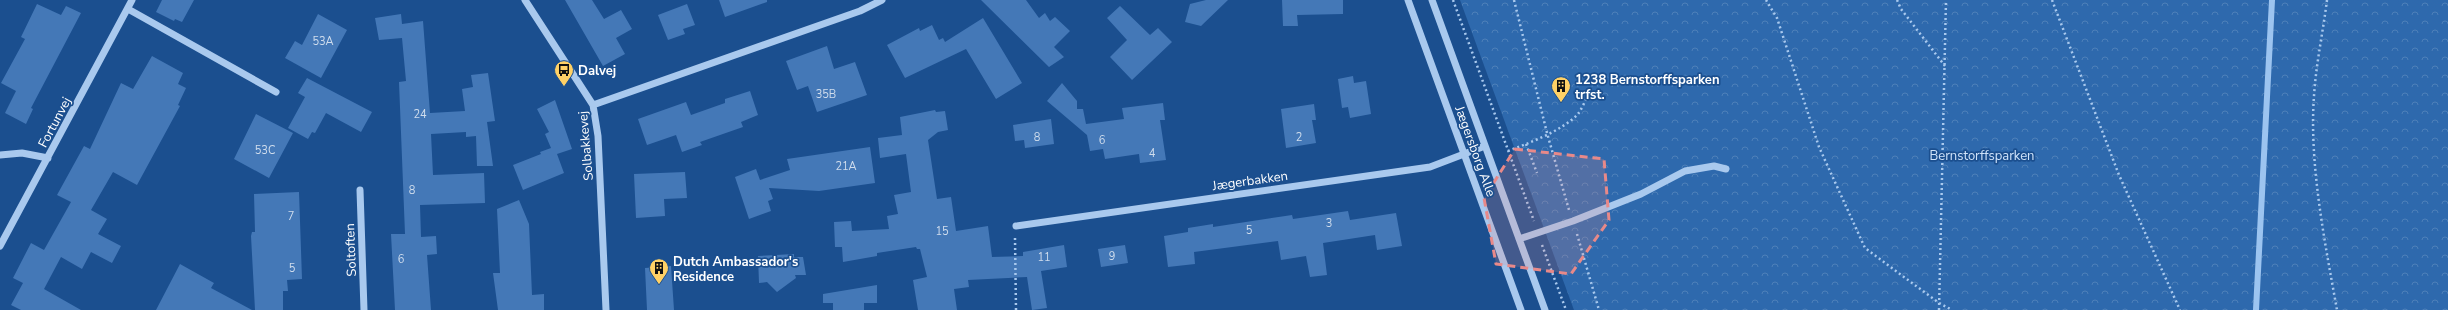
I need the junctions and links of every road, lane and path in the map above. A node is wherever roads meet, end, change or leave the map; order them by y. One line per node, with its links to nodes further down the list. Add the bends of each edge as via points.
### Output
1 (132, 0): 13 (street, Fortunvej)
2 (525, 0): 17 (street, Solbakkevej)
3 (882, 0): 17 (street, via 860,11)
4 (1408, 0): 22 (street, Jægersborg Alle)
5 (1432, 0): 20 (street, Jægersborg Alle)
6 (1453, 0): 21 (path)
7 (1514, 0): 18 (path)
8 (1766, 0): 33 (path, via 1777,18 1819,147 1865,248)
9 (1897, 0): 14 (path)
10 (1946, 0): 14 (path)
11 (2052, 0): 43 (path, via 2119,175)
12 (2327, 0): 44 (path, via 2314,96 2314,154)
13 (128, 9): 15 (street); 24 (street, Fortunvej)
14 (1945, 67): 33 (path)
15 (276, 92)
16 (1602, 92): 18 (path, via 1590,95 1578,114)
17 (594, 105): 35 (street, Solbakkevej, via 598,136)
18 (1547, 134): 19 (path); 28 (path)
19 (1526, 144): 21 (path); 26 (path)
20 (1486, 146): 22 (street, Jægerbakken); 31 (street, Jægersborg Alle)
21 (1508, 151): 30 (path)
22 (1464, 154): 29 (street, Jægerbakken, via 1430,166); 37 (street, Jægersborg Alle)
23 (0, 155): 24 (street, via 22,153)
24 (48, 158): 32 (street, Fortunvej)
25 (1726, 168): 28 (street, via 1714,166 1685,171 1641,194)
26 (1537, 173)
27 (360, 190): 34 (street, Soltoften)
28 (1573, 222): 30 (street); 40 (path)
29 (1016, 226): 36 (path)
30 (1538, 232): 31 (street); 39 (path)
31 (1520, 239): 38 (street, Jægersborg Alle)
32 (0, 246)
33 (1939, 303): 41 (path); 42 (path)
34 (364, 310)
35 (606, 310)
36 (1016, 310)
37 (1521, 310)
38 (1545, 310)
39 (1566, 310)
40 (1599, 310)
41 (1939, 310)
42 (1952, 310)
43 (2180, 310)
44 (2337, 310)

